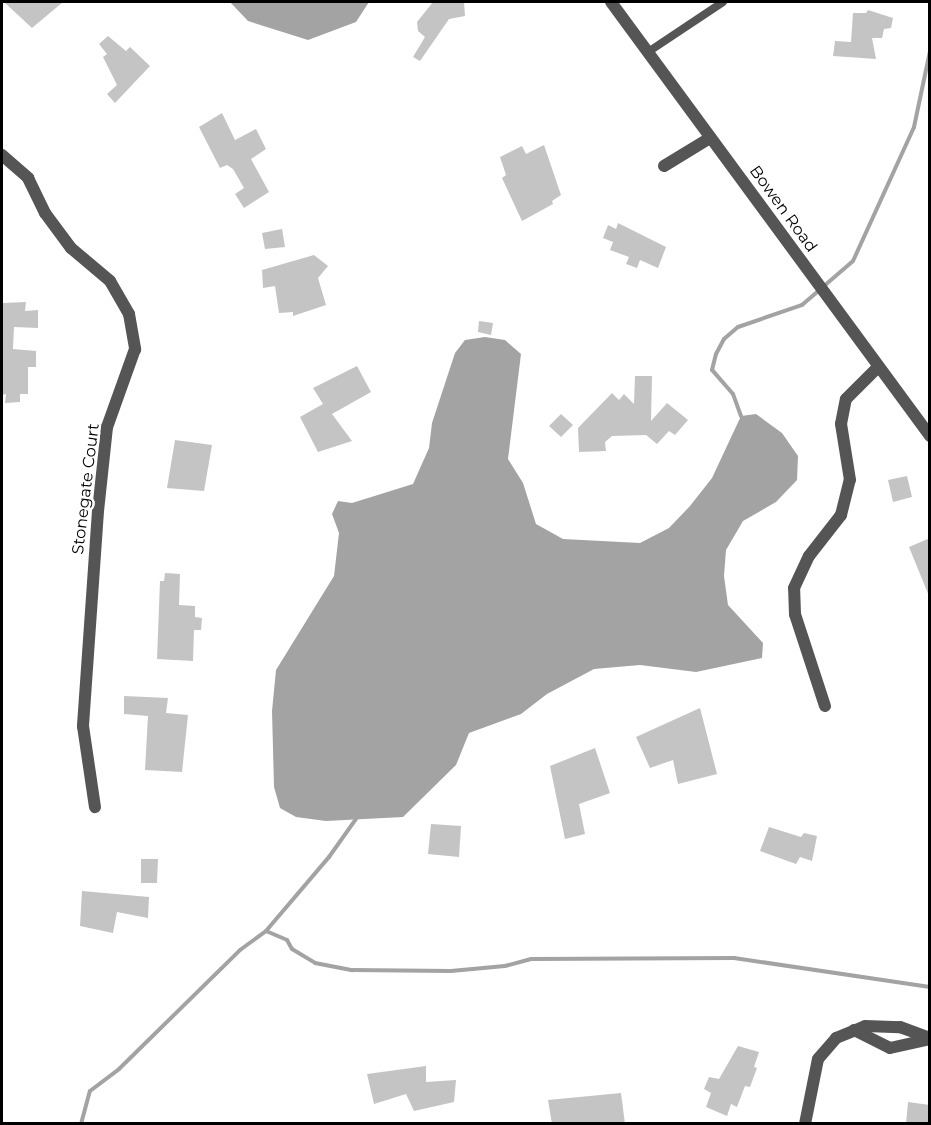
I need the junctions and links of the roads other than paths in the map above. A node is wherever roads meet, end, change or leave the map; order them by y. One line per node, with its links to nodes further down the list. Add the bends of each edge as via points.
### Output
1 (611, 2): 3 (street, Bowen Road)
2 (723, 2): 3 (lane)
3 (648, 52): 4 (street, Bowen Road)
4 (710, 138): 6 (street); 7 (street, Bowen Road)
5 (2, 155): 10 (street, Stonegate Court, via 28,178 45,213 71,248 110,281 129,314 135,349 107,427 98,511 83,726)
6 (664, 166)
7 (878, 367): 8 (street, Bowen Road); 9 (street, via 846,399 841,424 850,480 841,515 809,556 794,588 795,614)
8 (930, 436)
9 (825, 706)
10 (95, 807)
11 (854, 1030): 12 (street, via 865,1026 900,1027); 12 (street, via 890,1048); 13 (street, via 836,1038 818,1059)
12 (930, 1039)
13 (805, 1124)

